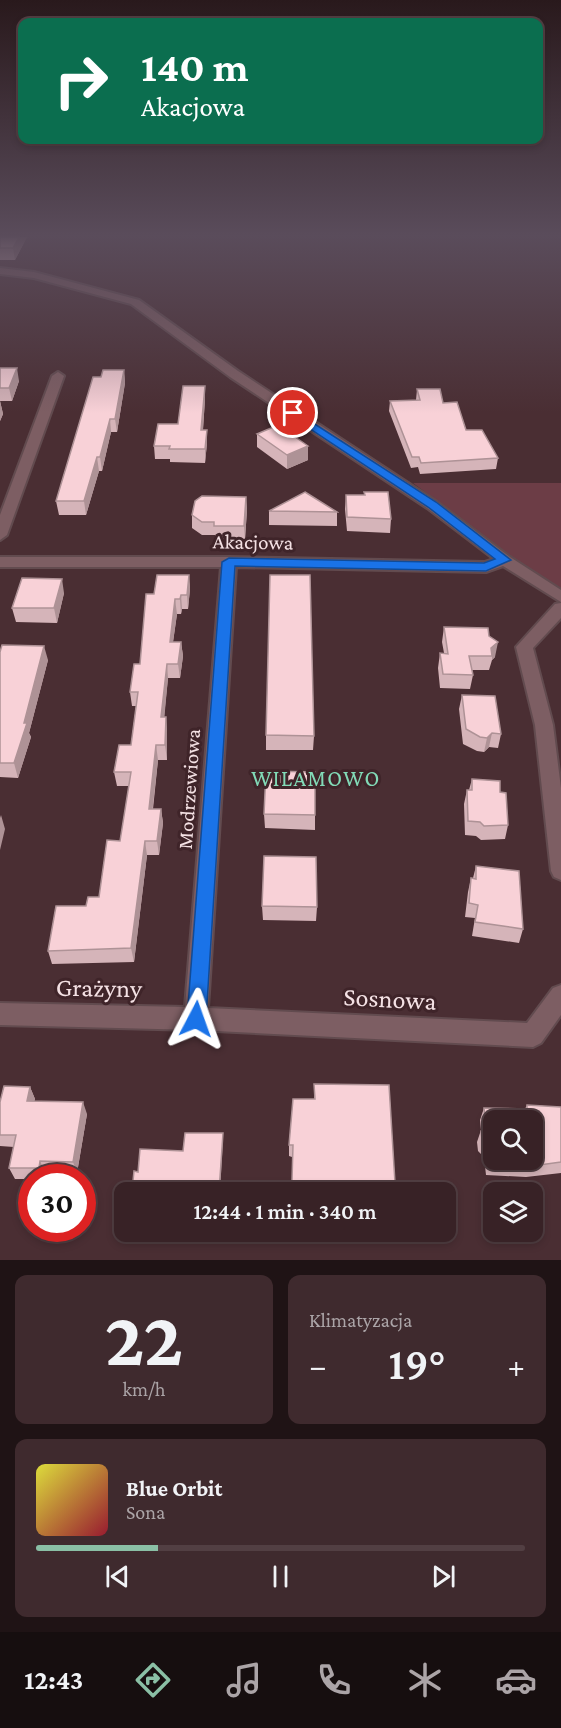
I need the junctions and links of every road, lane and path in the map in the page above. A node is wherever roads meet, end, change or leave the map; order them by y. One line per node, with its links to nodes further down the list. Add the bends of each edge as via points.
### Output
1 (112, 296): 4 (street, via 135,302 234,374 432,505)
2 (58, 376): 3 (street)
3 (0, 535)
4 (505, 560): 6 (street, Akacjowa, via 486,567); 7 (street)
5 (0, 562): 6 (street, Akacjowa)
6 (229, 562): 12 (street, Modrzewiowa)
7 (561, 597)
8 (561, 608): 9 (street, via 524,647 544,725)
9 (561, 871)
10 (561, 996): 12 (street, Sosnowa, via 533,1035)
11 (0, 1014): 12 (street, Grażyny)
12 (196, 1019)

